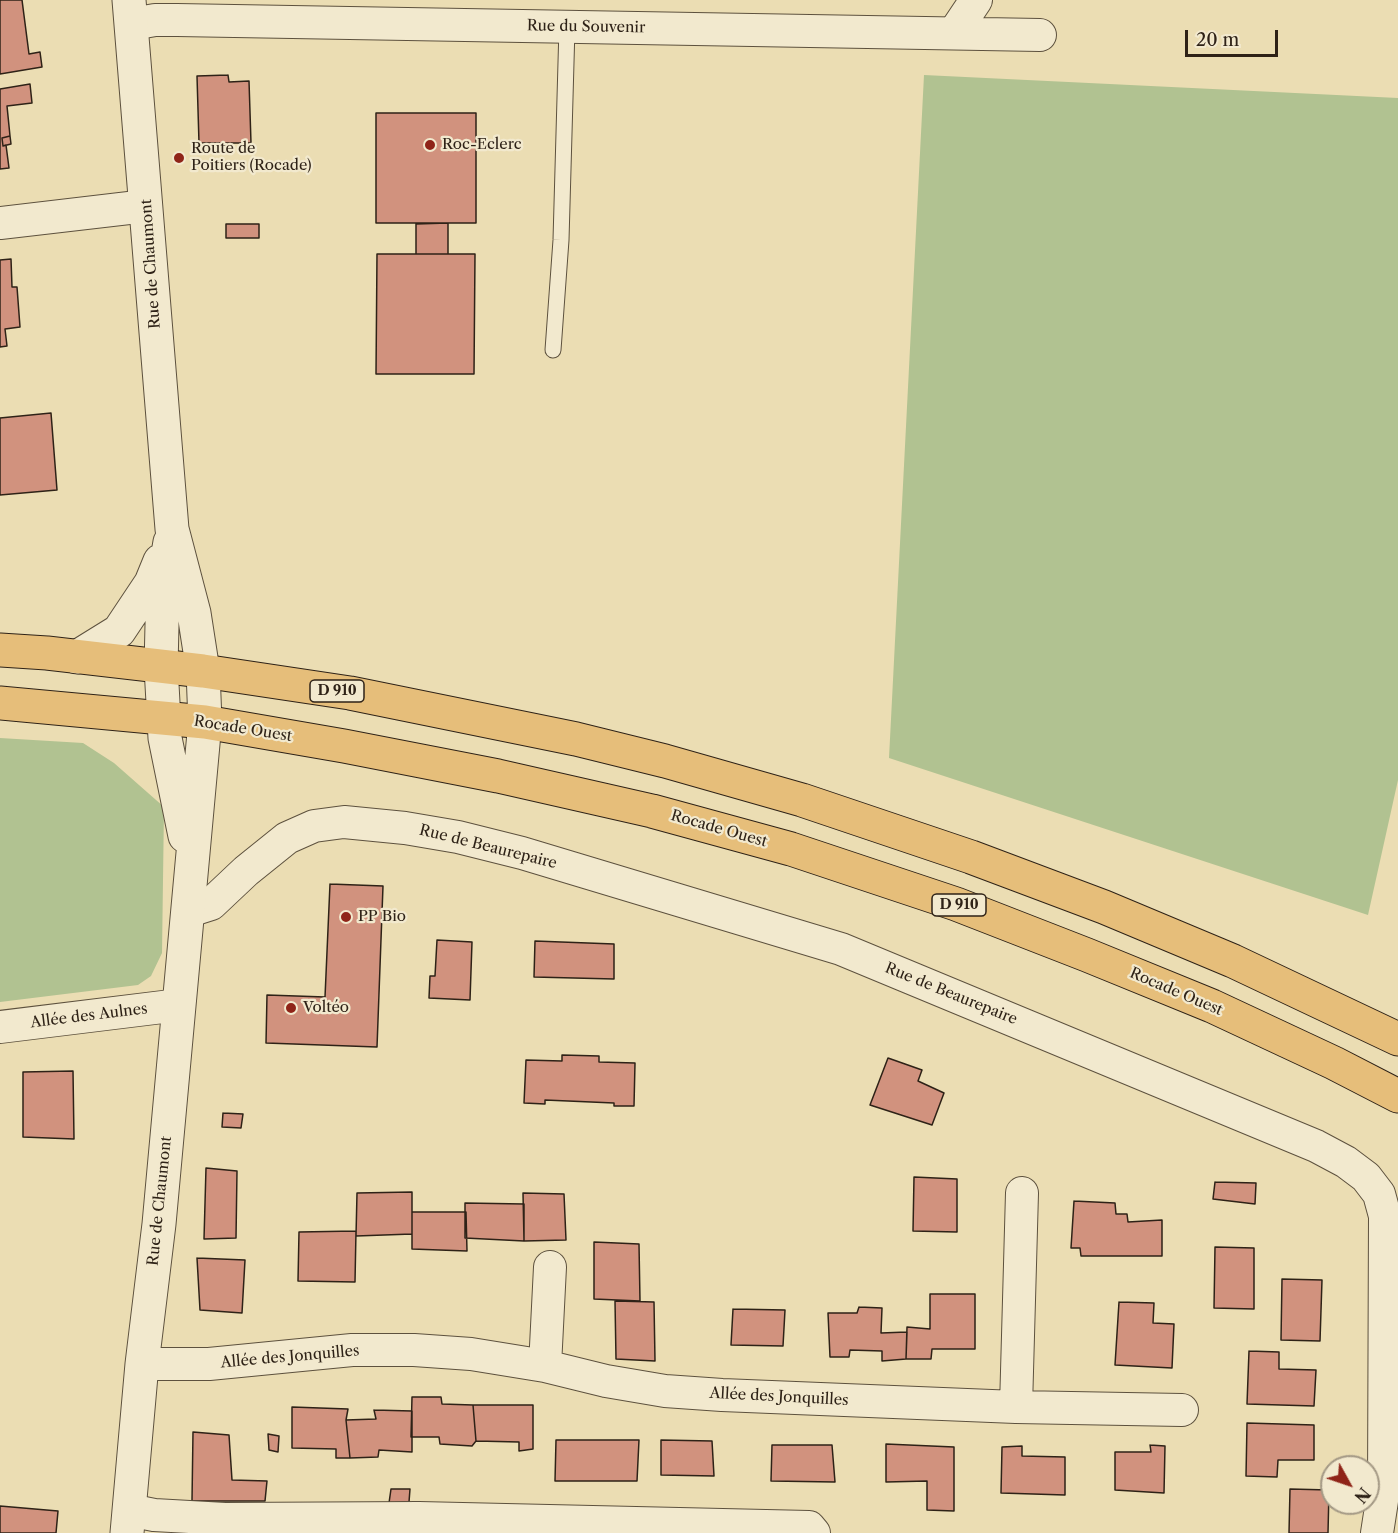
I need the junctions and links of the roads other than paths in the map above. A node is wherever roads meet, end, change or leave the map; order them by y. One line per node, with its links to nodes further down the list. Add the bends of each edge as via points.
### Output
1 (976, 0): 4 (street)
2 (131, 12): 3 (street, Rue du Souvenir, via 155,20); 6 (street, Rue de Chaumont)
3 (567, 27): 4 (street, Rue du Souvenir); 8 (lane, via 561,240)
4 (954, 33): 5 (street, Rue du Souvenir)
5 (1040, 35)
6 (146, 206): 7 (street); 9 (street, Rue de Chaumont)
7 (0, 223)
8 (553, 350)
9 (172, 529): 11 (street, via 151,583 119,631); 12 (street, Rue de Chaumont, via 163,583); 13 (street, Rue de Chaumont, via 194,613)
10 (0, 650): 11 (main road, D 910)
11 (77, 657): 12 (main road, D 910)
12 (161, 667): 13 (main road, D 910); 15 (street, Rue de Chaumont)
13 (203, 671): 16 (street, Rue de Chaumont); 21 (main road, D 910, via 350,693 576,740 665,760 802,800 1104,907 1233,961)
14 (0, 703): 15 (main road, Rocade Ouest / D 910)
15 (165, 718): 16 (main road, Rocade Ouest / D 910); 17 (street, Rue de Chaumont, via 165,738)
16 (206, 722): 17 (street, Rue de Chaumont); 22 (main road, Rocade Ouest / D 910, via 498,776 652,811 791,849 956,904 1097,959 1212,1006)
17 (192, 869): 18 (street, Rue de Chaumont)
18 (189, 911): 19 (street, Rue de Chaumont); 33 (street, Rue de Beaurepaire, via 211,904 287,838 314,826 344,822 458,837 841,950 1316,1146 1366,1177 1379,1194 1385,1216 1384,1488)
19 (179, 1005): 20 (street, Allée des Aulnes); 25 (street, Rue de Chaumont)
20 (0, 1027)
21 (1398, 1039)
22 (1398, 1096)
23 (1022, 1193): 27 (street)
24 (550, 1267): 26 (street)
25 (142, 1364): 26 (street, Allée des Jonquilles, via 209,1364 352,1350 414,1350); 29 (street, Rue de Chaumont)
26 (545, 1366): 27 (street, Allée des Jonquilles, via 665,1391)
27 (1016, 1407): 28 (street, Allée des Jonquilles)
28 (1182, 1410)
29 (128, 1522): 31 (street, via 154,1515)
30 (420, 1525): 31 (street); 32 (street, via 809,1527)
31 (336, 1526)
32 (814, 1533)
33 (1377, 1533)

